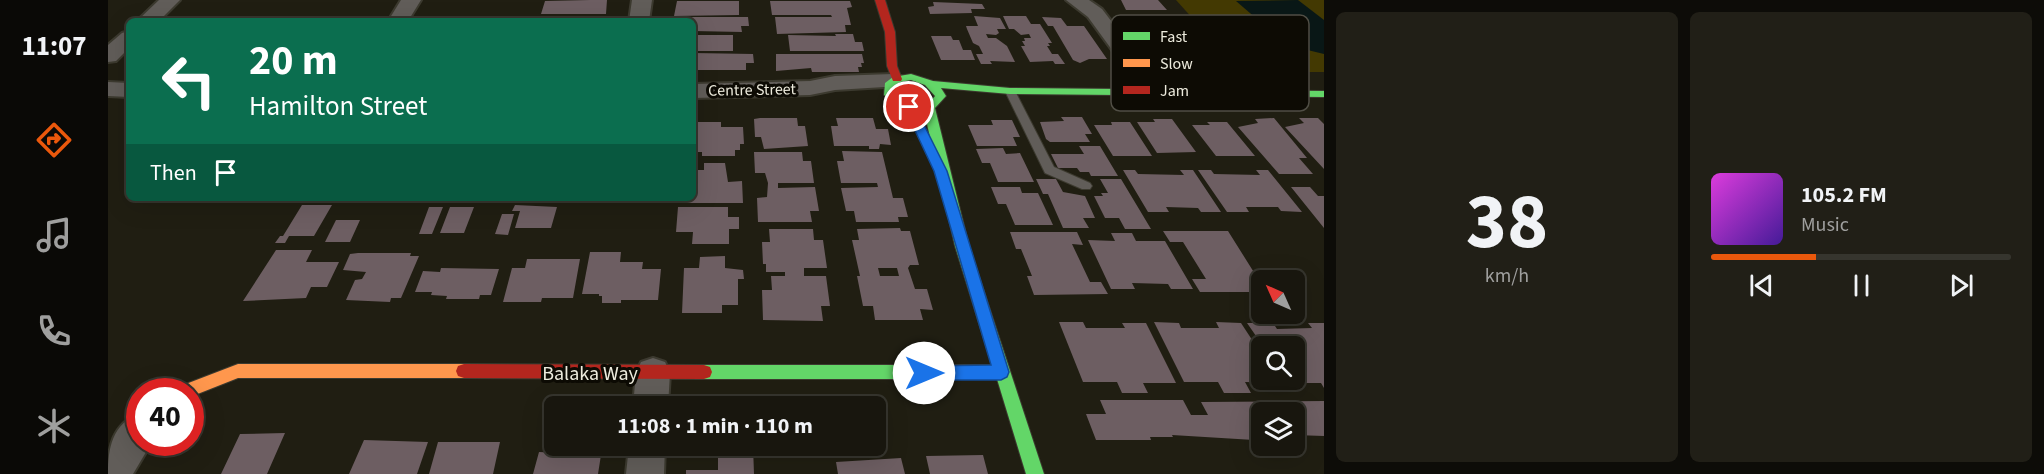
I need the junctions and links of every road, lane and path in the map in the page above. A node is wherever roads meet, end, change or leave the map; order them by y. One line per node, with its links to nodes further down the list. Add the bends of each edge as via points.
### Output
1 (170, 0): 6 (street)
2 (411, 0): 7 (street)
3 (642, 0): 8 (street)
4 (880, 0): 9 (street)
5 (1076, 0): 10 (street, via 1095,14)
6 (150, 18)
7 (400, 18)
8 (639, 18)
9 (890, 32): 13 (street); 22 (street, via 892,66)
10 (1111, 35)
11 (126, 40): 12 (street)
12 (108, 57)
13 (929, 82): 16 (street); 22 (street, via 911,77); 23 (street, via 940,91)
14 (108, 89): 15 (street)
15 (126, 90)
16 (994, 90): 18 (street); 23 (street)
17 (696, 91): 22 (street, Centre Street, via 810,88)
18 (1010, 91): 19 (street); 25 (lane, via 1049,170)
19 (1111, 92)
20 (1309, 94): 21 (street)
21 (1324, 94)
22 (904, 102): 23 (street); 24 (street)
23 (934, 104): 24 (street)
24 (941, 171): 26 (street)
25 (1086, 186)
26 (1001, 372): 27 (street, Balaka Way); 34 (street)
27 (653, 373): 28 (street, Balaka Way, via 238,371); 29 (street)
28 (204, 384)
29 (651, 396)
30 (126, 451): 32 (street)
31 (646, 456): 33 (street)
32 (111, 474)
33 (645, 474)
34 (1035, 474)

